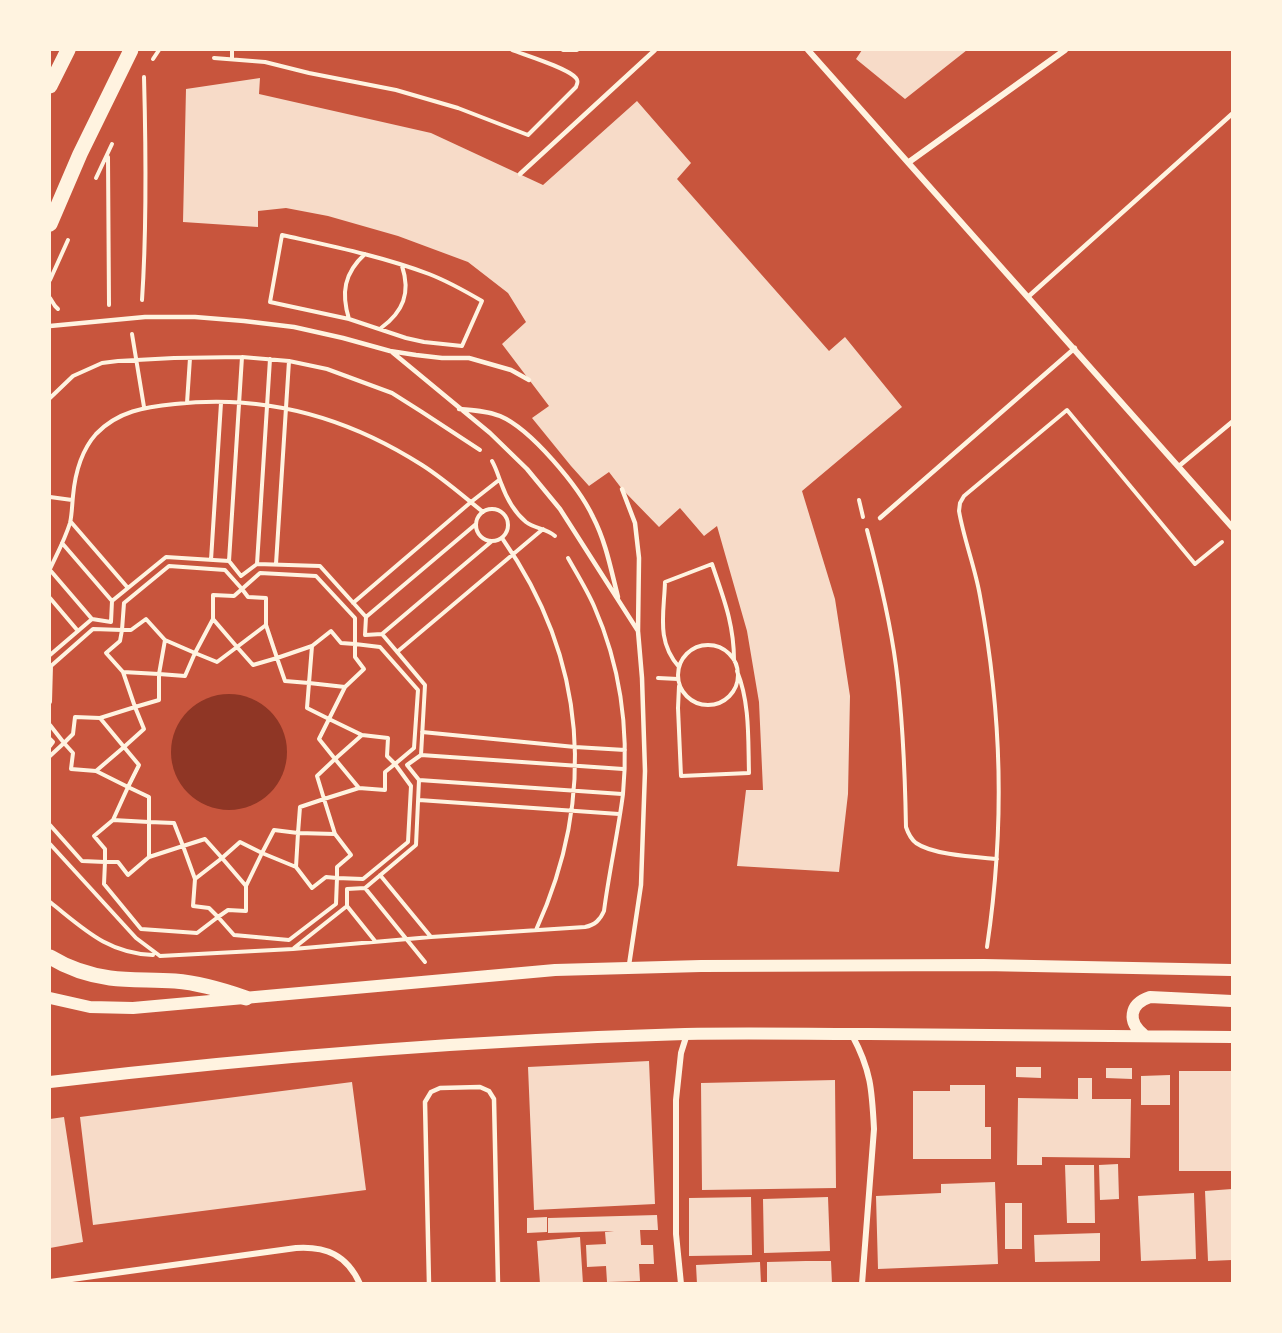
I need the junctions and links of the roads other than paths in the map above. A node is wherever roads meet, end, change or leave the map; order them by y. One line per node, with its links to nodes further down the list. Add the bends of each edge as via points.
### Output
1 (68, 50): 6 (main road)
2 (131, 50): 10 (main road)
3 (655, 50): 9 (lane)
4 (808, 50): 8 (street)
5 (1065, 50): 8 (street)
6 (50, 86)
7 (1233, 114): 11 (lane)
8 (909, 162): 11 (street)
9 (520, 174)
10 (50, 224)
11 (1029, 296): 13 (street)
12 (50, 326): 14 (lane, via 145,317 195,317 294,327)
13 (1075, 348): 18 (street); 20 (lane)
14 (390, 351): 15 (lane, via 469,358 511,370); 16 (lane)
15 (529, 380)
16 (459, 409): 22 (lane, via 509,450 544,489); 22 (lane, via 480,410 517,425 576,488 600,533)
17 (1233, 422): 18 (lane)
18 (1179, 466): 21 (street)
19 (622, 489): 23 (lane, via 635,523 639,558)
20 (880, 518)
21 (1233, 527)
22 (620, 602): 23 (lane)
23 (638, 631): 25 (lane, via 644,794 641,885)
24 (50, 957): 28 (main road, via 86,973 194,983)
25 (629, 969): 26 (main road, via 984,965); 28 (main road, via 555,970)
26 (1233, 970)
27 (50, 998): 28 (main road, via 90,1007 133,1008)
28 (246, 998)
29 (1233, 1001): 32 (main road, via 1150,997 1141,1000 1133,1023)
30 (687, 1034): 31 (main road); 34 (main road, via 367,1050); 39 (street, via 676,1100 676,1234)
31 (852, 1034): 32 (main road); 40 (street, via 872,1086 874,1129)
32 (1144, 1035): 33 (main road)
33 (1233, 1037)
34 (50, 1082)
35 (50, 1282): 36 (street, via 312,1247 344,1260)
36 (360, 1284)
37 (429, 1284): 38 (lane, via 425,1102 430,1092 440,1088 480,1087 494,1099)
38 (498, 1284)
39 (681, 1284)
40 (862, 1284)

